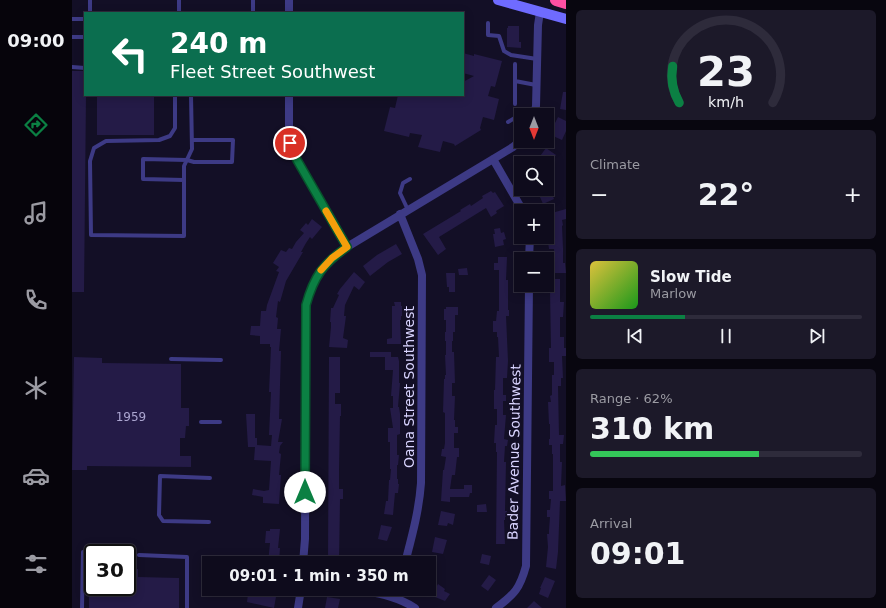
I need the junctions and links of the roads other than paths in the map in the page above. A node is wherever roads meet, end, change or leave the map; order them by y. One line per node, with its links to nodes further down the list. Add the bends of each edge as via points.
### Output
1 (90, 0): 8 (lane)
2 (179, 0): 9 (lane)
3 (253, 0): 10 (lane)
4 (289, 0): 11 (street)
5 (498, 0): 12 (street)
6 (556, 0): 7 (highway)
7 (566, 3)
8 (90, 12)
9 (179, 12)
10 (253, 12)
11 (289, 12)
12 (540, 12): 15 (street); 19 (street)
13 (72, 19): 14 (lane)
14 (84, 19)
15 (566, 19)
16 (488, 23): 19 (lane, via 488,35 499,36 504,51 511,55)
17 (72, 37): 18 (lane)
18 (84, 37)
19 (537, 59): 24 (street)
20 (514, 64): 23 (lane)
21 (72, 68): 22 (lane)
22 (84, 68)
23 (515, 81): 24 (lane); 28 (lane)
24 (536, 85): 29 (street)
25 (175, 96): 37 (lane, via 175,128 170,136 159,140 106,141 94,148 90,161 91,235 184,236)
26 (191, 96): 32 (lane)
27 (289, 96): 40 (street, via 290,143 297,160)
28 (515, 104)
29 (535, 108)
30 (514, 118): 31 (lane)
31 (508, 122)
32 (192, 140): 35 (lane, via 192,149); 35 (lane, via 233,140 232,162)
33 (514, 146): 34 (street)
34 (493, 159): 38 (street); 39 (street)
35 (187, 160): 37 (lane, via 184,166); 37 (lane, via 143,158 143,179)
36 (410, 179): 39 (lane, via 403,183 400,193)
37 (184, 180)
38 (519, 204)
39 (404, 212): 40 (street); 51 (street, Oana Street Southwest, via 422,276 421,483 416,521)
40 (347, 247): 50 (street, via 319,272 306,305)
41 (529, 292): 59 (street, Bader Avenue Southwest, via 526,566 518,588)
42 (171, 359): 43 (lane)
43 (222, 360)
44 (201, 422): 45 (lane)
45 (220, 422)
46 (210, 478): 47 (lane, via 160,476 159,509 163,521)
47 (209, 522)
48 (83, 552): 55 (lane)
49 (139, 555): 56 (lane, via 186,557)
50 (303, 556)
51 (407, 556)
52 (300, 596): 57 (street)
53 (389, 596): 54 (street)
54 (396, 598): 58 (street)
55 (82, 608)
56 (187, 608)
57 (298, 608)
58 (415, 608)
59 (496, 608)

